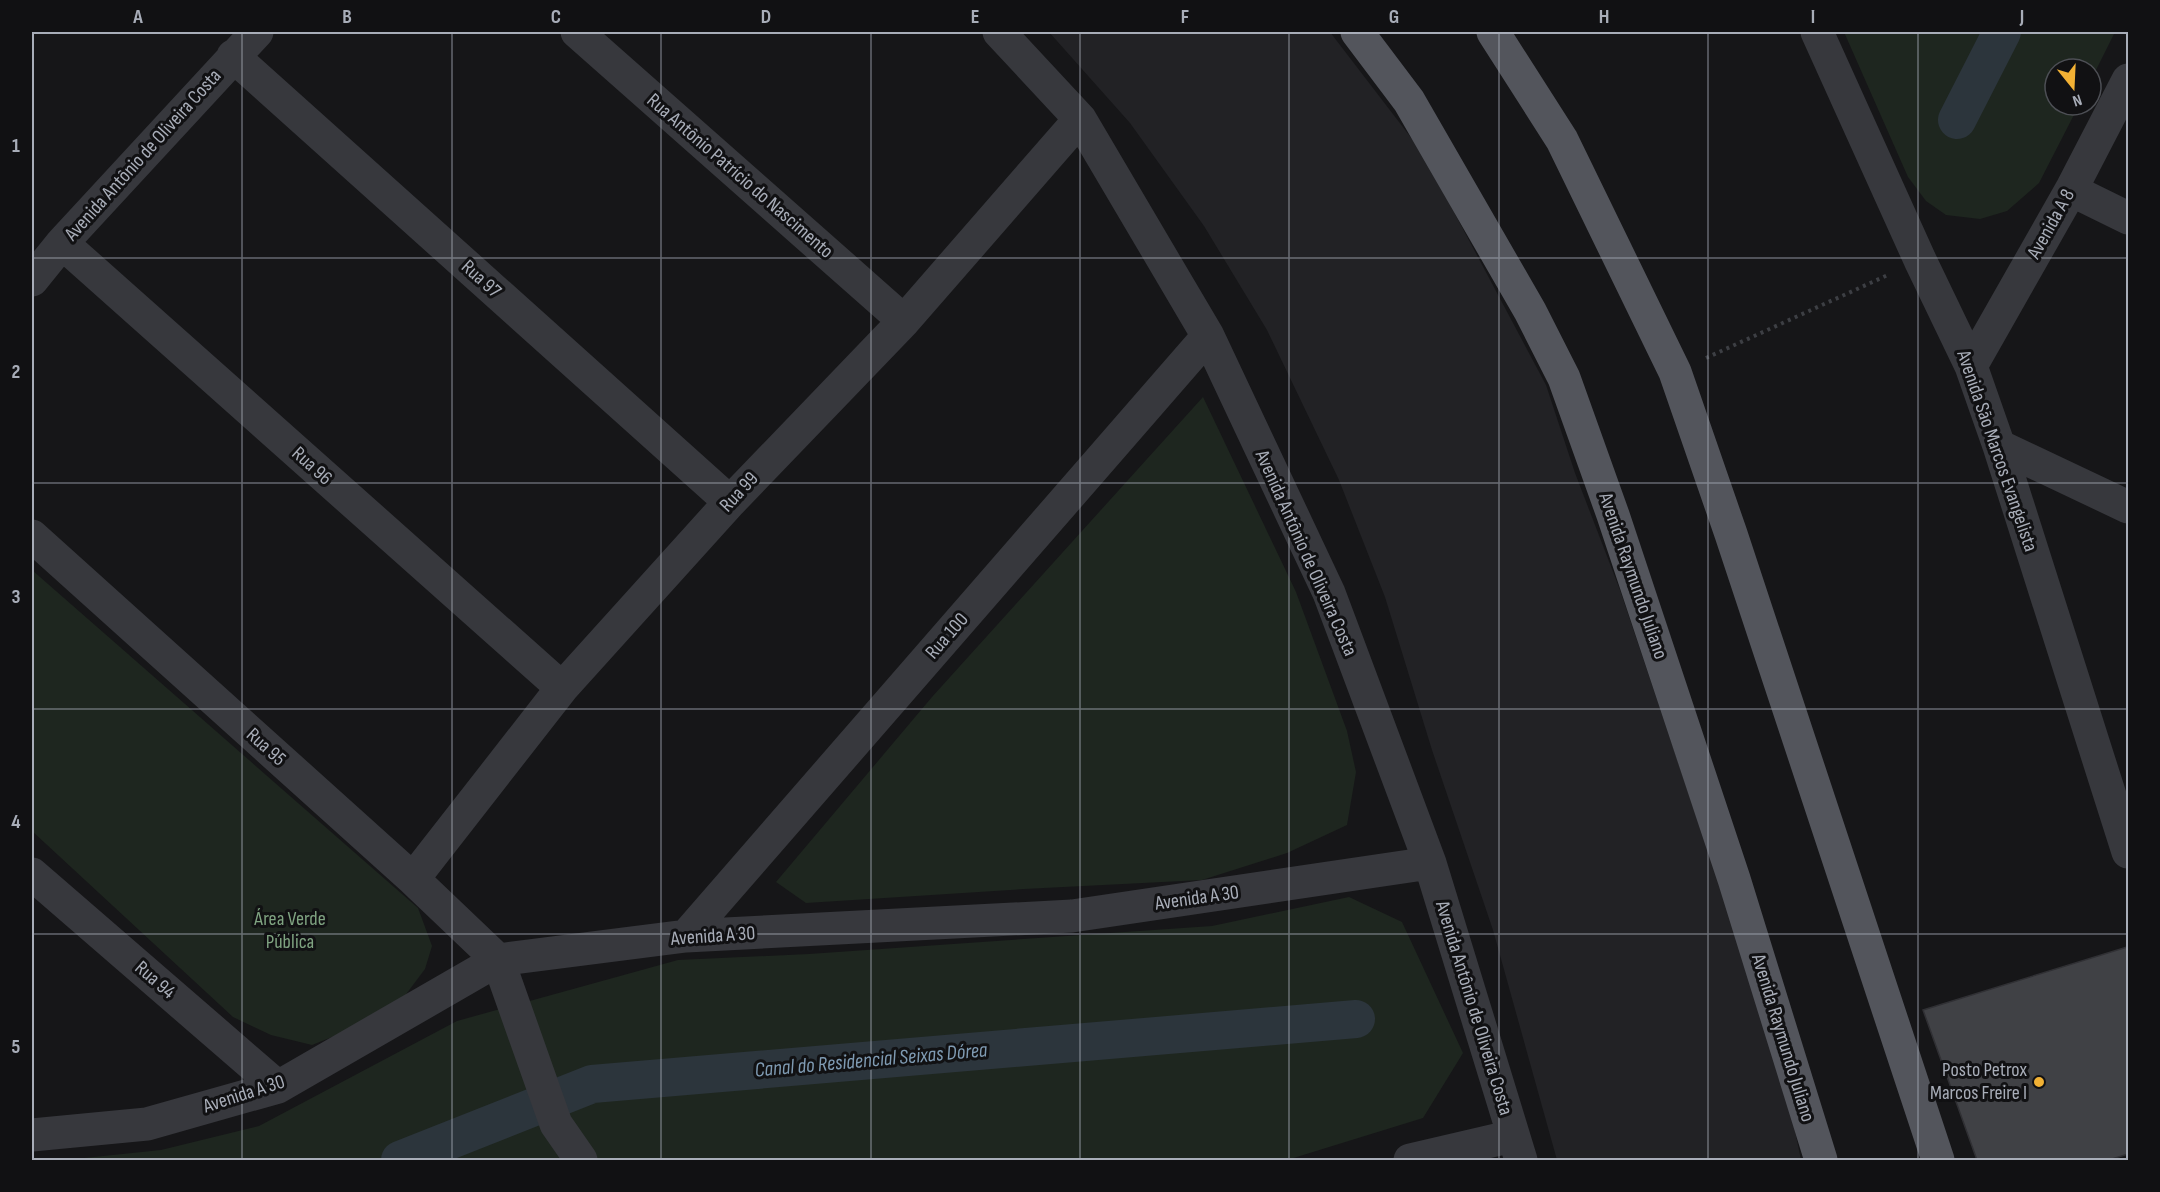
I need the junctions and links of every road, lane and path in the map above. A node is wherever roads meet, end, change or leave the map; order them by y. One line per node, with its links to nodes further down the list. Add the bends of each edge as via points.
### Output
1 (257, 32): 7 (street, Avenida Antônio de Oliveira Costa)
2 (577, 32): 15 (street, Rua Antônio Patrício do Nascimento)
3 (999, 32): 9 (street, Avenida Antônio de Oliveira Costa)
4 (1356, 32): 35 (main road, Avenida Raymundo Juliano, via 1409,102 1530,311 1564,378 1734,879)
5 (1493, 32): 18 (main road, via 1562,140)
6 (1818, 32): 13 (street, Avenida São Marcos Evangelista)
7 (233, 56): 12 (street, Avenida Antônio de Oliveira Costa); 20 (street, Rua 97)
8 (2128, 80): 10 (street, Avenida A 8)
9 (1080, 119): 15 (street, Rua 99); 16 (street, Avenida Antônio de Oliveira Costa)
10 (2071, 190): 11 (street); 17 (street, Avenida A 8)
11 (2128, 218)
12 (62, 243): 14 (street, Avenida Antônio de Oliveira Costa); 23 (street, Rua 96)
13 (1920, 260): 17 (street, Avenida São Marcos Evangelista); 18 (path)
14 (32, 280)
15 (904, 321): 20 (street, Rua 99)
16 (1208, 336): 25 (street, Avenida Antônio de Oliveira Costa, via 1329,593); 28 (street, Rua 100)
17 (1971, 366): 19 (street, Avenida São Marcos Evangelista)
18 (1675, 372): 36 (main road)
19 (1999, 446): 21 (street); 24 (street, Avenida São Marcos Evangelista)
20 (730, 502): 23 (street, Rua 99)
21 (2128, 507)
22 (32, 536): 27 (street, Rua 95)
23 (562, 688): 27 (street, Rua 99)
24 (2128, 852)
25 (1430, 863): 28 (street, Avenida A 30, via 1072,916); 32 (street, Avenida Antônio de Oliveira Costa)
26 (32, 874): 30 (street, Rua 94)
27 (413, 879): 29 (street, Rua 95)
28 (686, 936): 29 (street, Avenida A 30)
29 (498, 960): 30 (street, Avenida A 30); 33 (street, via 556,1124)
30 (278, 1087): 31 (street, Avenida A 30, via 147,1124)
31 (32, 1135)
32 (1517, 1148): 34 (street)
33 (581, 1161)
34 (1410, 1161)
35 (1821, 1161)
36 (1938, 1161)

